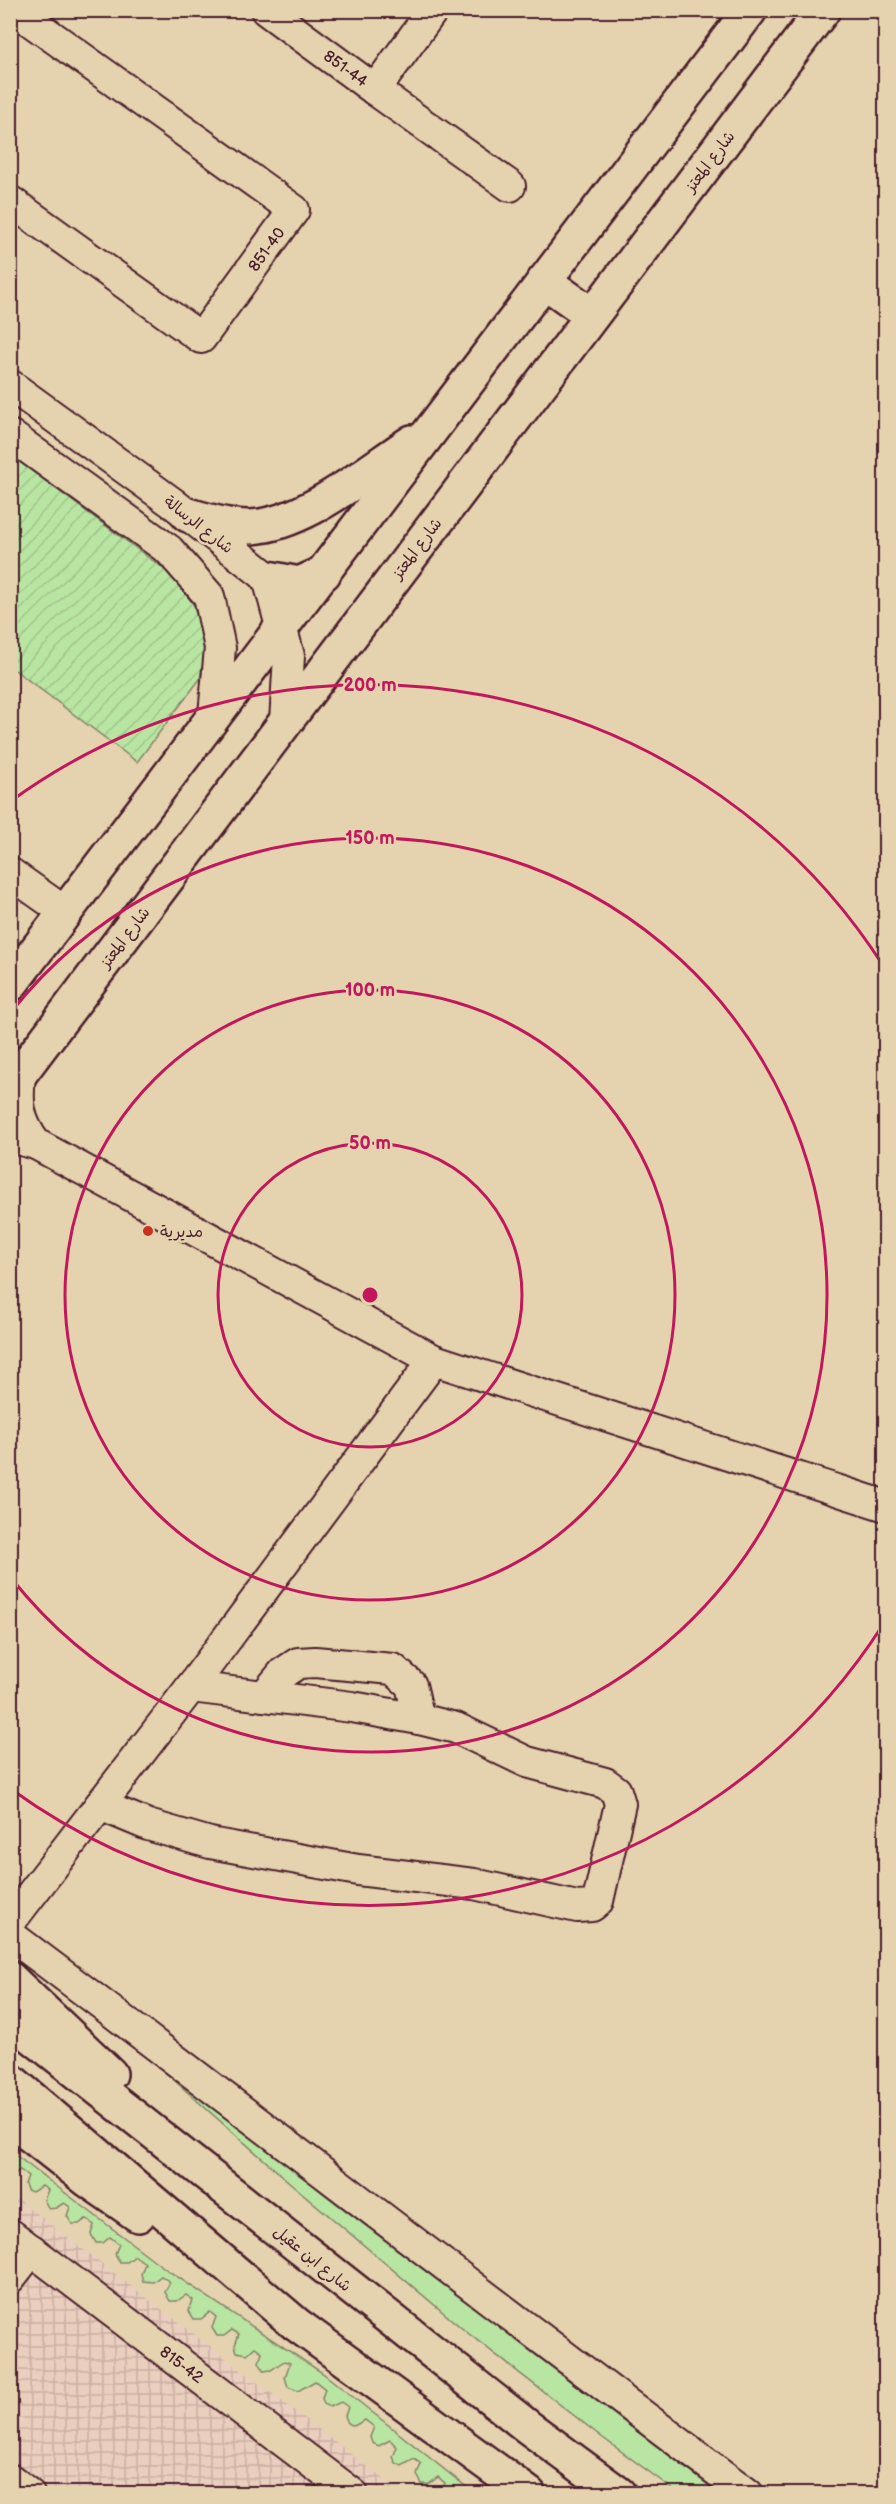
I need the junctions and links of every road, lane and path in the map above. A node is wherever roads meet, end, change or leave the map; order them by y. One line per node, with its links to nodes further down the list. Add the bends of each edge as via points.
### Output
1 (267, 10): 6 (street, 851-44)
2 (433, 10): 6 (street, 851-44)
3 (750, 10): 9 (main road)
4 (823, 10): 10 (main road, شارع المعتز)
5 (18, 17): 8 (street, 851-40, via 294,210 201,338)
6 (375, 90): 7 (street)
7 (510, 186)
8 (10, 201)
9 (544, 281): 10 (main road); 12 (main road)
10 (592, 315): 19 (main road, شارع المعتز)
11 (10, 385): 14 (street, شارع الرسالة)
12 (431, 430): 14 (main road, via 298,515 260,527 223,524); 15 (main road)
13 (10, 435): 18 (street, via 169,550 209,596 220,648)
14 (188, 515): 16 (street, شارع الرسالة)
15 (324, 573): 16 (main road, via 298,584); 17 (main road)
16 (268, 578): 17 (street)
17 (283, 626): 18 (main road); 19 (street, via 290,656)
18 (214, 715): 21 (main road)
19 (285, 722): 23 (main road, شارع المعتز)
20 (10, 873): 21 (street)
21 (65, 912): 22 (main road)
22 (10, 985)
23 (15, 1081): 24 (street, via 26,1130)
24 (23, 1141): 25 (street)
25 (434, 1360): 26 (street); 27 (street)
26 (885, 1506)
27 (191, 1687): 28 (street); 30 (street)
28 (264, 1696): 29 (street); 29 (street, via 283,1673 298,1663 393,1669 411,1685)
29 (419, 1719): 30 (street, via 456,1728 527,1762 605,1783 616,1791 620,1804 598,1901 592,1906 577,1907 474,1884 358,1870 210,1843 148,1825)
30 (100, 1805): 31 (street)
31 (10, 1922)
32 (10, 1935): 46 (street)
33 (10, 1979): 37 (main road)
34 (10, 2019): 37 (main road, شارع ابن عقيل)
35 (10, 2080): 40 (main road)
36 (10, 2119): 40 (main road, via 89,2181)
37 (218, 2181): 45 (main road, شارع ابن عقيل, via 518,2420)
38 (21, 2242): 39 (street); 44 (street, 815-42)
39 (10, 2278)
40 (296, 2324): 42 (main road)
41 (10, 2479): 43 (street)
42 (527, 2492)
43 (29, 2493)
44 (353, 2493)
45 (619, 2493)
46 (748, 2493)

